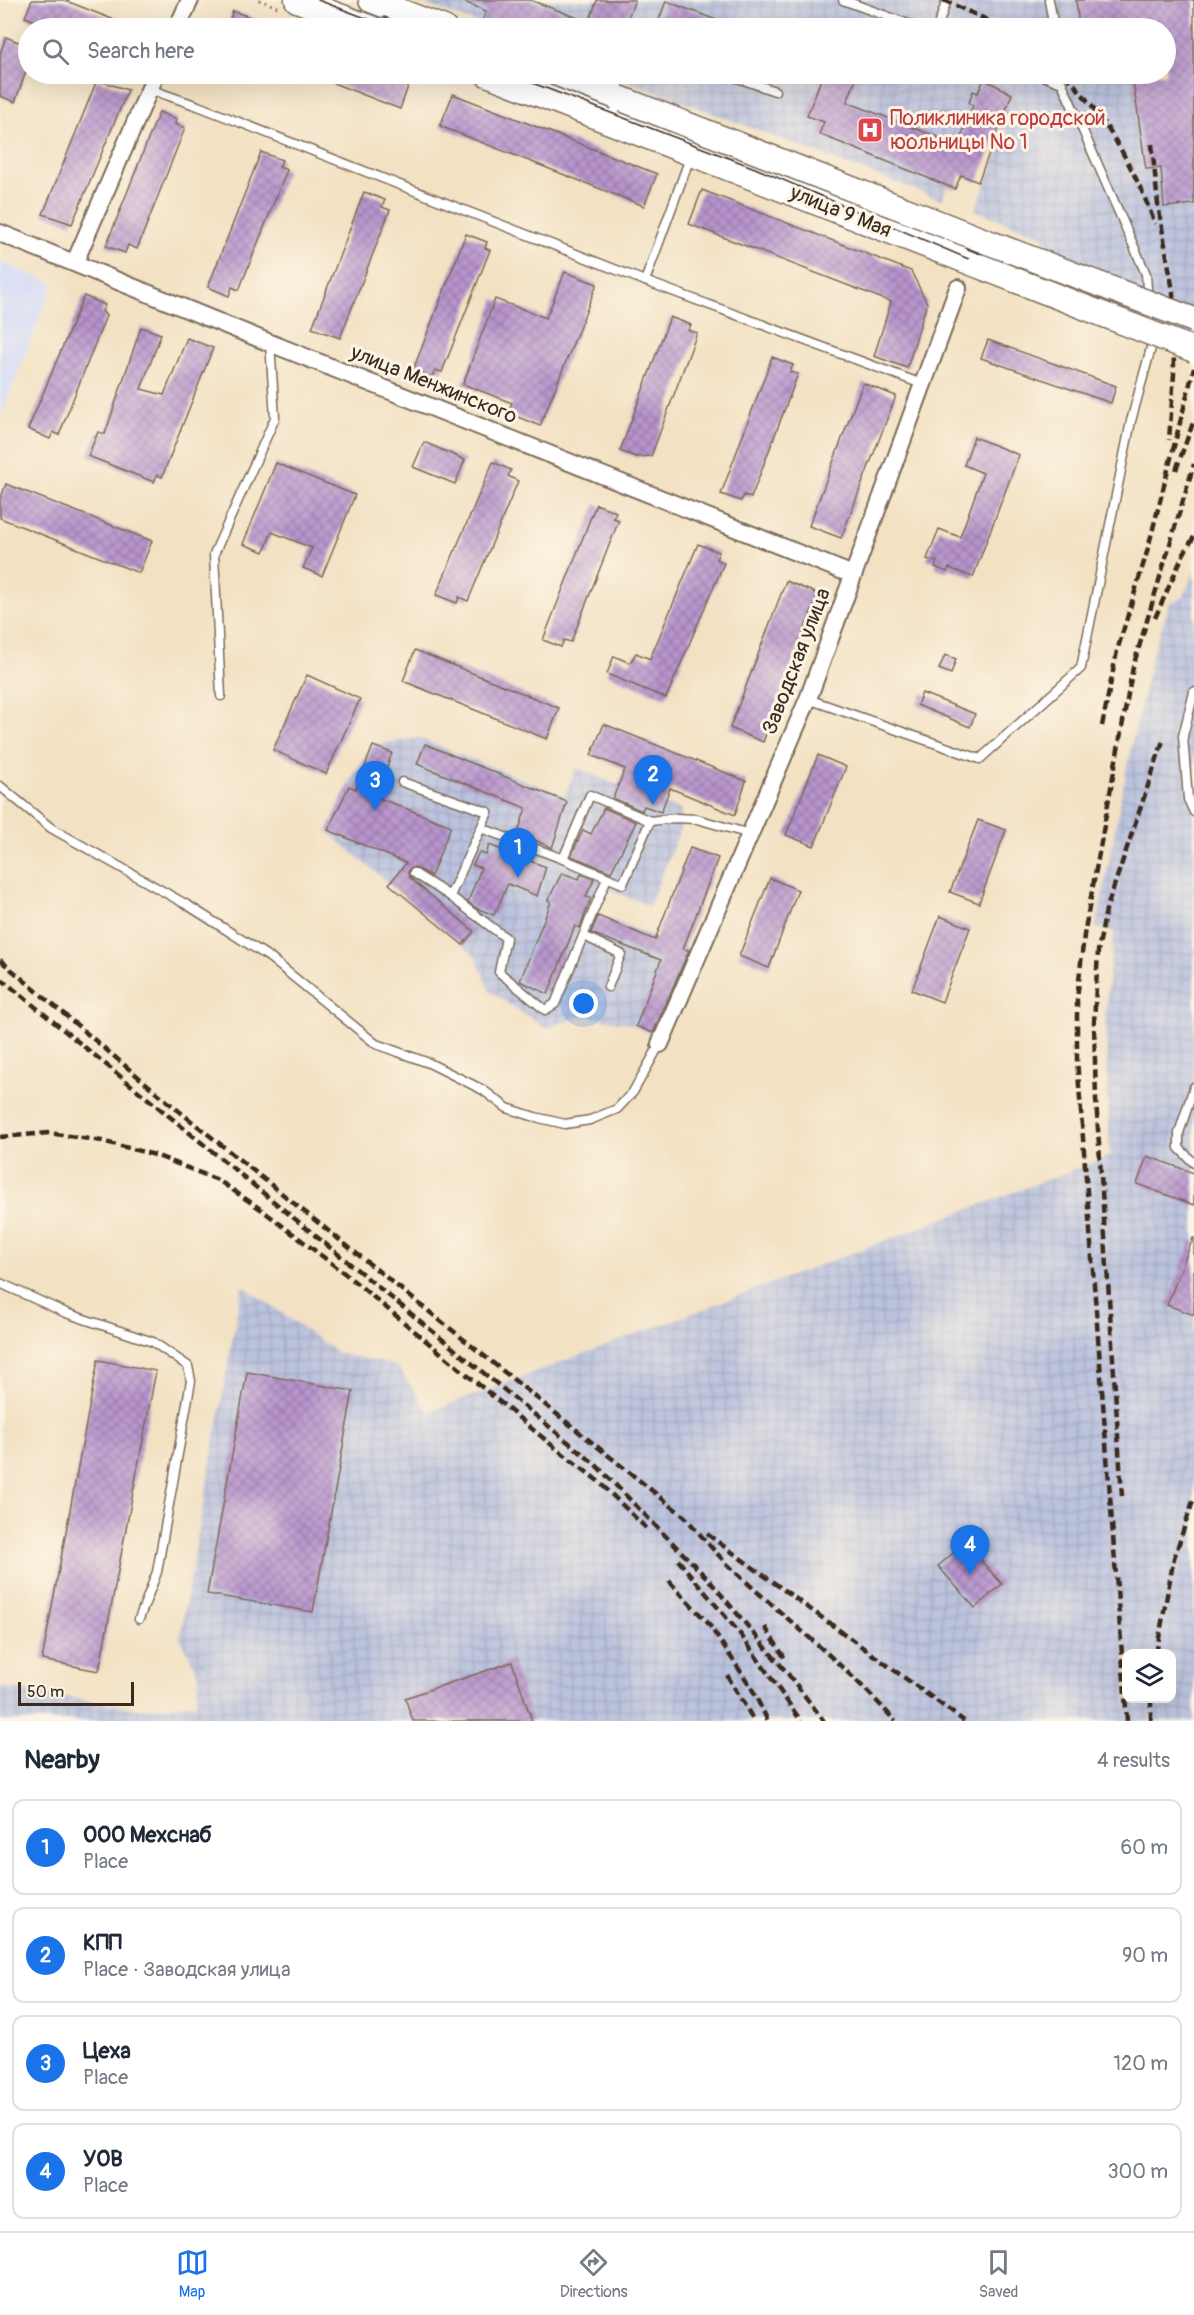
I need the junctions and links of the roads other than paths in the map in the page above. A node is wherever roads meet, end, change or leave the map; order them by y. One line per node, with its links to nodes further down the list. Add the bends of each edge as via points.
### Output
1 (190, 0): 7 (street)
2 (297, 0): 8 (main road)
3 (371, 0): 9 (main road)
4 (843, 0): 10 (lane)
5 (947, 0): 11 (lane)
6 (1049, 0): 12 (lane)
7 (182, 18)
8 (344, 18)
9 (418, 18)
10 (892, 18)
11 (941, 18)
12 (1052, 18)
13 (151, 84): 25 (street)
14 (158, 84): 26 (lane, via 198,106)
15 (513, 84): 22 (main road, улица 9 Мая)
16 (584, 84): 21 (main road, улица 9 Мая)
17 (619, 84): 21 (lane)
18 (755, 84): 20 (lane)
19 (1065, 84): 35 (lane, via 1146,274 1151,348 1131,421 1081,668 980,759)
20 (775, 91)
21 (620, 98): 22 (lane); 28 (main road, улица 9 Мая, bridge)
22 (611, 122): 23 (main road, улица 9 Мая)
23 (692, 153): 26 (lane); 30 (main road, улица 9 Мая, bridge)
24 (0, 233): 25 (street, улица Менжинского)
25 (75, 262): 29 (street, улица Менжинского)
26 (645, 281): 31 (lane)
27 (958, 288): 31 (street, Заводская улица)
28 (1194, 320)
29 (270, 343): 32 (street, улица Менжинского); 34 (lane, via 275,418 214,554)
30 (1194, 350)
31 (922, 384): 32 (street, Заводская улица)
32 (853, 575): 35 (street, Заводская улица)
33 (1194, 692): 38 (lane, via 1183,736 1188,799)
34 (221, 696)
35 (808, 699): 41 (street, Заводская улица)
36 (402, 782): 40 (lane, via 488,812)
37 (0, 786): 48 (lane, via 51,828 189,906 269,957 376,1044 483,1090 507,1108 565,1124 590,1120 616,1109 633,1092)
38 (1194, 812)
39 (650, 821): 41 (lane, via 697,819); 42 (lane, via 590,795); 44 (lane, via 624,884)
40 (481, 828): 42 (lane); 45 (lane)
41 (750, 834): 48 (street, Заводская улица)
42 (563, 859): 44 (lane)
43 (414, 873): 45 (lane)
44 (607, 878): 46 (lane)
45 (450, 896): 46 (lane, via 506,938 499,972 545,1010 555,1004)
46 (584, 936): 47 (lane, via 621,954)
47 (608, 987)
48 (660, 1044)
49 (1194, 1087): 50 (lane, via 1179,1133 1179,1148)
50 (1194, 1163)
51 (0, 1283): 52 (lane, via 66,1313 153,1342 188,1366 191,1381 157,1572)
52 (139, 1619)

